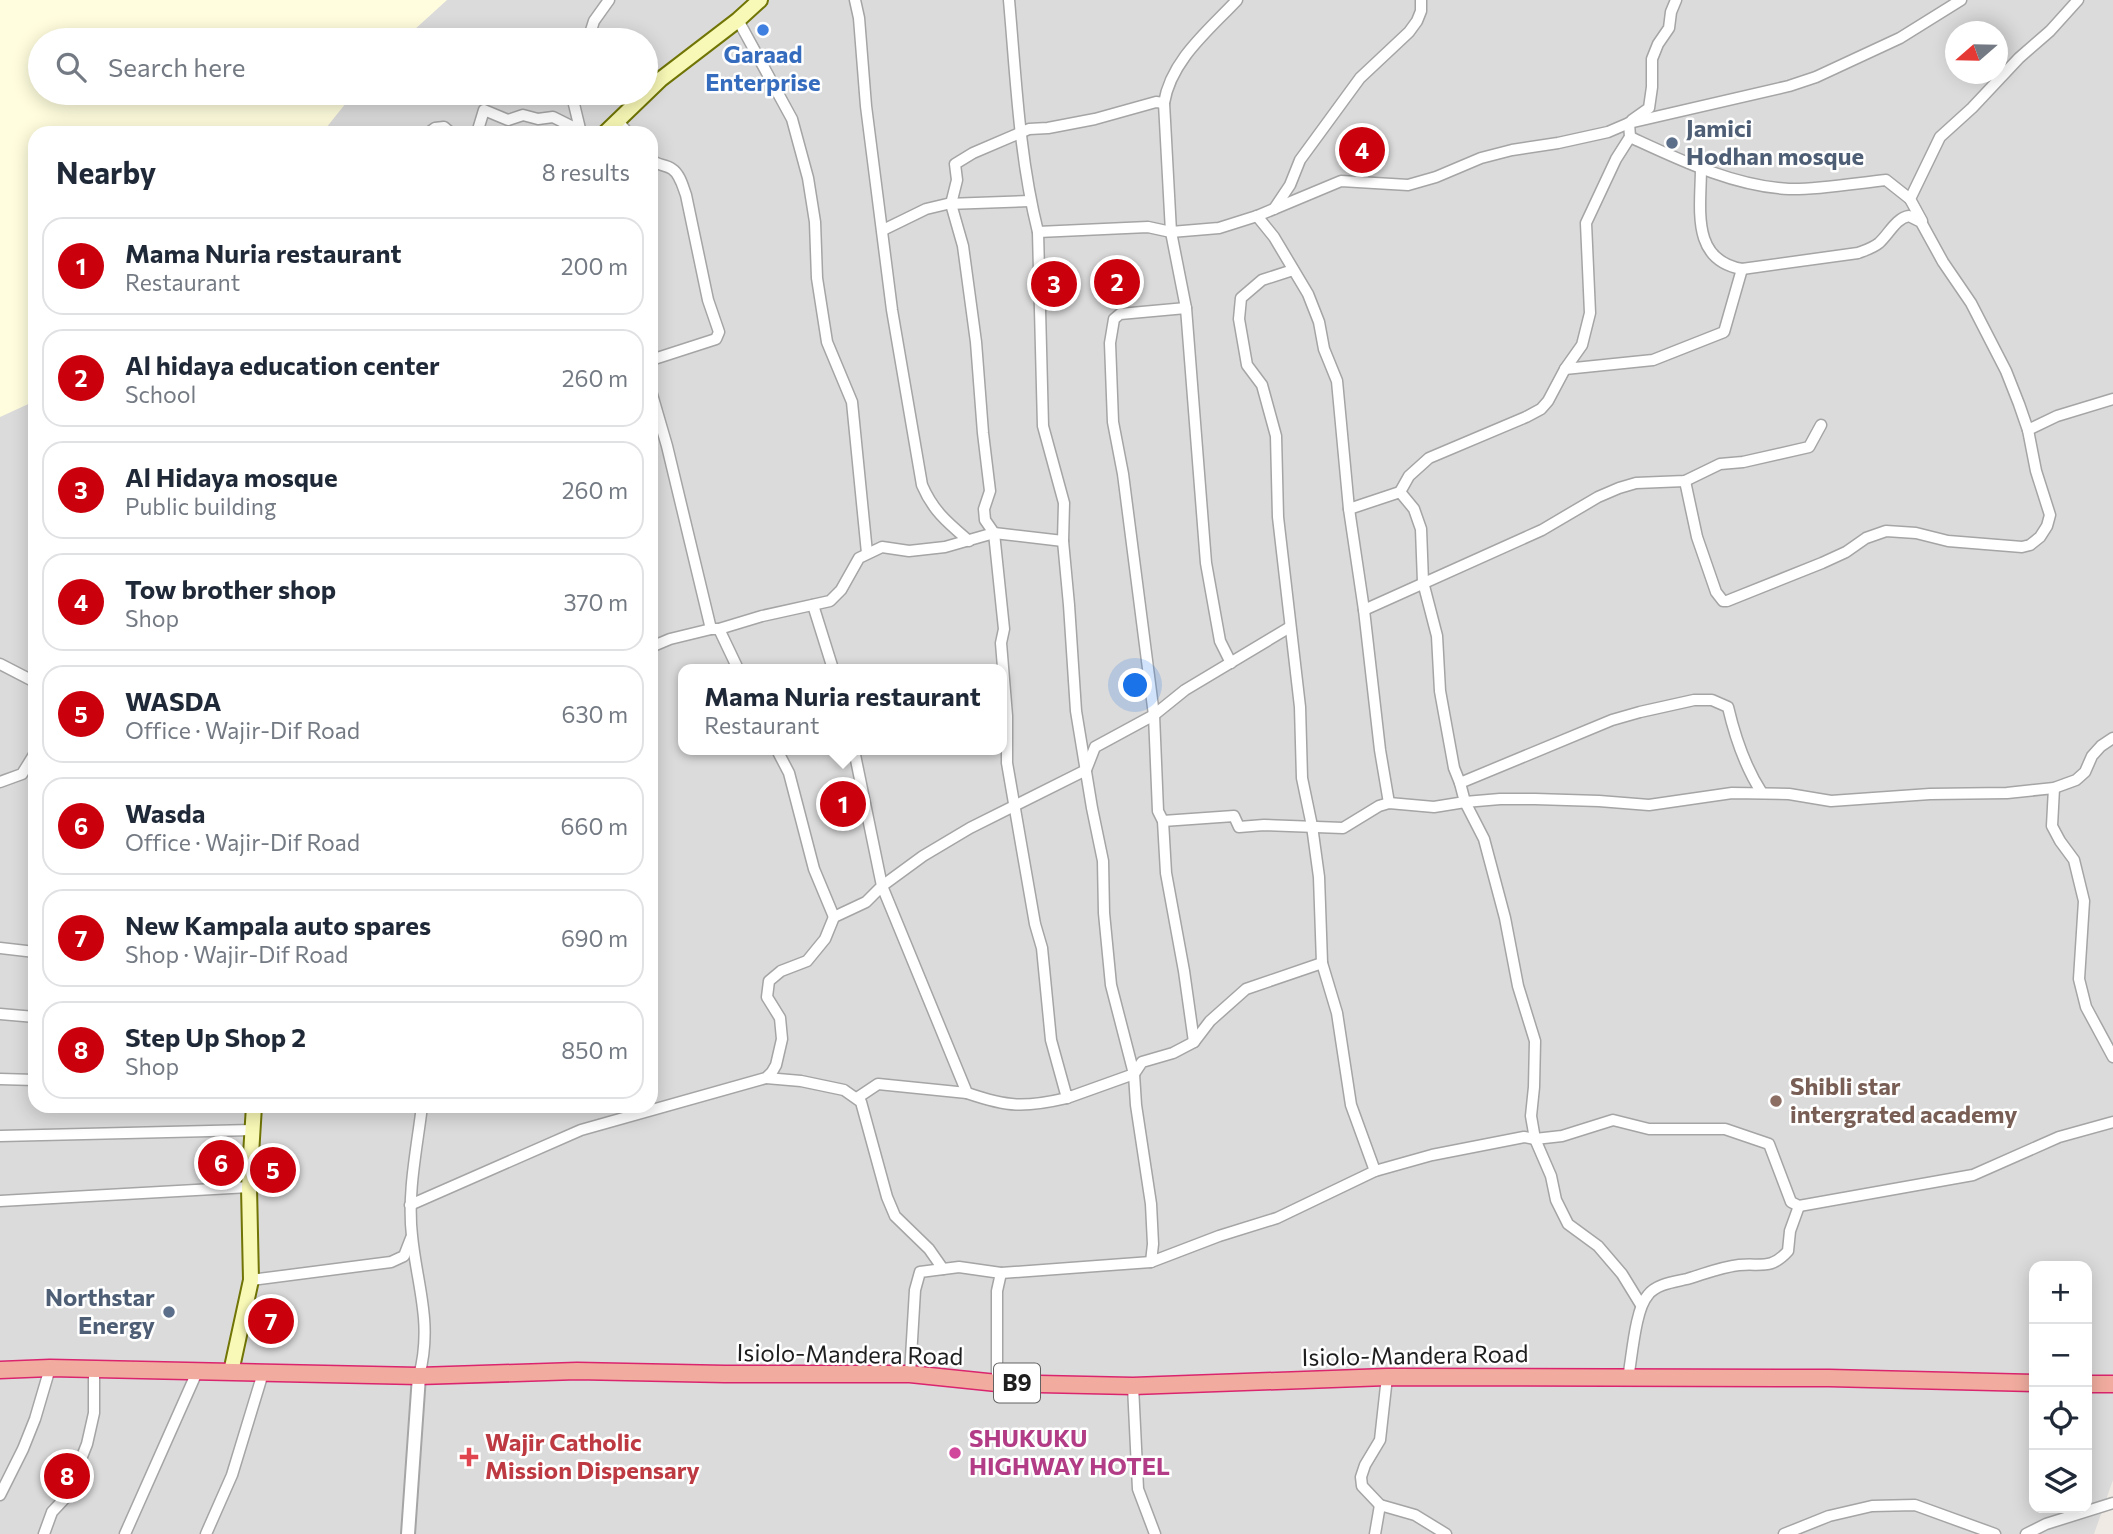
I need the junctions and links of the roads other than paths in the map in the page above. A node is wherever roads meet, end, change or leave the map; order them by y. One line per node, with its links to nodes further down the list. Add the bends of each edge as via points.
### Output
1 (609, 0): 11 (street)
2 (760, 0): 10 (main road)
3 (855, 0): 32 (street)
4 (1009, 0): 23 (street)
5 (1237, 0): 13 (street, via 1187,53 1166,90)
6 (1421, 0): 30 (street, via 1417,21 1360,78 1300,160)
7 (1676, 0): 17 (street, via 1669,27 1652,59 1649,108)
8 (1961, 0): 17 (street, via 1900,38 1816,77)
9 (2078, 0): 27 (street, via 1940,137)
10 (738, 20): 12 (main road); 51 (street, via 792,119 808,178 827,342 852,402)
11 (592, 28)
12 (658, 82)
13 (1164, 103): 23 (street); 34 (street)
14 (574, 105): 20 (street)
15 (633, 105): 16 (main road)
16 (617, 120): 21 (main road); 22 (street)
17 (1629, 123): 24 (street); 30 (street, via 1608,132 1481,158 1408,186 1341,181)
18 (479, 126): 19 (street, via 484,110 508,120 553,117)
19 (570, 126)
20 (579, 126)
21 (611, 126)
22 (622, 126)
23 (1020, 134): 28 (street); 29 (street, via 955,164 957,180)
24 (1630, 137): 26 (street); 40 (street, via 1586,223 1590,313 1582,345)
25 (658, 165): 39 (street, via 673,170 681,181 719,332 716,339)
26 (1701, 167): 27 (street, via 1752,185 1791,189 1886,180); 37 (street, via 1706,247 1714,258)
27 (1910, 199): 35 (street)
28 (1030, 201): 29 (street); 33 (street)
29 (951, 204): 32 (street, via 926,209); 48 (street, via 963,246 976,342 990,491 985,520)
30 (1274, 209): 31 (street)
31 (1257, 216): 34 (street, via 1219,228); 36 (street)
32 (883, 230): 49 (street, via 922,485 929,502)
33 (1038, 232): 34 (street, via 1148,227); 50 (street, via 1043,426 1064,503)
34 (1171, 232): 38 (street)
35 (1943, 262): 37 (street, via 1921,222 1909,215 1881,241 1858,253); 44 (street, via 1971,303 2006,371)
36 (1293, 270): 47 (street, via 1308,294 1337,381); 55 (street, via 1262,280 1241,298 1239,319 1247,365 1262,385 1276,436 1278,517)
37 (1742, 270): 40 (street, via 1724,332 1653,360)
38 (1186, 308): 58 (street, via 1206,563 1220,641); 64 (street, via 1120,314 1114,319 1110,343 1113,422)
39 (658, 358)
40 (1565, 369): 46 (street, via 1541,409 1429,457)
41 (2113, 399): 44 (street)
42 (658, 415): 56 (street)
43 (1821, 425): 45 (street, via 1809,447 1720,464)
44 (2028, 430): 45 (street, via 2050,515 2040,537 2030,545 1948,541 1886,531 1727,601 1716,592 1697,537)
45 (1685, 481): 52 (street, via 1619,488 1542,530)
46 (1400, 492): 47 (street); 52 (street, via 1414,509 1421,529)
47 (1349, 509): 54 (street)
48 (994, 533): 49 (street); 50 (street); 62 (street, via 1004,629)
49 (969, 541): 51 (street, via 909,551 882,547)
50 (1063, 541): 72 (street, via 1076,711)
51 (867, 553): 53 (street, via 859,558 836,596)
52 (1423, 582): 54 (street); 74 (street, via 1437,636 1440,691)
53 (813, 605): 56 (street); 61 (street)
54 (1364, 610): 78 (street)
55 (1290, 627): 58 (street); 81 (street, via 1300,707 1302,778)
56 (715, 629): 57 (street); 60 (street)
57 (658, 645)
58 (1231, 663): 64 (street)
59 (0, 664): 63 (street)
60 (735, 664)
61 (831, 664)
62 (1003, 664)
63 (28, 678)
64 (1154, 715): 72 (street, via 1095,747); 80 (street, via 1158,811)
65 (1007, 716): 69 (street)
66 (2113, 738): 75 (street, via 2092,756 2076,780)
67 (780, 755): 83 (street, via 789,773 814,869)
68 (855, 755): 82 (street)
69 (1007, 755)
70 (1007, 755): 79 (street)
71 (28, 764): 73 (street, via 22,774)
72 (1086, 770): 79 (street); 91 (street, via 1103,861 1111,985)
73 (0, 782)
74 (1460, 783): 76 (street, via 1612,720 1694,700 1712,700 1728,707 1735,735); 77 (street)
75 (2054, 788): 76 (street, via 1831,801); 90 (street, via 2052,826 2074,860 2084,901 2079,979 2085,1007)
76 (1762, 793): 77 (street, via 1649,805 1535,799)
77 (1465, 802): 78 (street, via 1434,807); 105 (street, via 1484,839 1535,1041 1531,1116)
78 (1390, 803): 81 (street, via 1343,828)
79 (1015, 807): 82 (street, via 923,856); 97 (street, via 1042,948 1051,1041)
80 (1163, 821): 81 (street, via 1234,816 1239,827); 89 (street, via 1166,873)
81 (1312, 826): 86 (street)
82 (883, 886): 83 (street, via 866,902); 95 (street)
83 (834, 917): 92 (street, via 825,939 807,961 769,981 767,997 780,1018 782,1039 776,1065)
84 (0, 948): 85 (street)
85 (28, 951)
86 (1322, 963): 89 (street, via 1246,989); 106 (street, via 1338,1013 1351,1105)
87 (0, 1014): 88 (street)
88 (28, 1016)
89 (1194, 1042): 91 (street, via 1142,1062)
90 (2113, 1056)
91 (1134, 1073): 97 (street); 112 (street, via 1152,1204)
92 (766, 1078): 96 (street, via 844,1090); 98 (street)
93 (0, 1079): 94 (street)
94 (28, 1080)
95 (967, 1093): 96 (street, via 878,1084); 97 (street, via 1017,1106)
96 (857, 1098): 113 (street, via 895,1216)
97 (1067, 1098)
98 (658, 1108)
99 (253, 1113): 103 (main road)
100 (421, 1113): 109 (street)
101 (641, 1113): 109 (street, via 581,1130)
102 (2113, 1122): 110 (street, via 2059,1137 1973,1175)
103 (252, 1130): 104 (street); 107 (main road)
104 (0, 1136)
105 (1535, 1139): 106 (street, via 1524,1137 1459,1150); 110 (street, via 1613,1121 1649,1129 1725,1129 1769,1144 1791,1202); 116 (street, via 1568,1224 1598,1246)
106 (1375, 1171): 112 (street, via 1277,1218)
107 (249, 1187): 108 (street); 115 (main road)
108 (0, 1201)
109 (410, 1205): 111 (street)
110 (1799, 1206): 116 (street, via 1788,1251 1774,1263 1726,1267 1661,1286)
111 (412, 1237): 115 (street, via 404,1256 391,1262); 124 (street, via 425,1325)
112 (1152, 1262): 114 (street)
113 (943, 1269): 114 (street, via 960,1266); 123 (street, via 920,1272)
114 (1001, 1273): 127 (street)
115 (251, 1280): 121 (main road)
116 (1641, 1305): 126 (street)
117 (50, 1368): 118 (highway, Isiolo-Mandera Road / B9); 119 (highway, Isiolo-Mandera Road / B9); 132 (street, via 35,1419)
118 (0, 1370)
119 (94, 1370): 120 (highway, Isiolo-Mandera Road / B9); 135 (street, via 94,1413 87,1444 66,1497 52,1512)
120 (197, 1372): 121 (highway, Isiolo-Mandera Road / B9); 136 (street)
121 (231, 1372): 122 (highway, Isiolo-Mandera Road / B9)
122 (263, 1373): 124 (highway, Isiolo-Mandera Road / B9); 137 (street, via 232,1475)
123 (910, 1374): 124 (highway, Isiolo-Mandera Road / B9, via 577,1371); 127 (highway, Isiolo-Mandera Road / B9)
124 (419, 1376): 138 (street)
125 (1387, 1377): 126 (highway, Isiolo-Mandera Road / B9); 131 (highway, Isiolo-Mandera Road / B9); 134 (street, via 1380,1440 1361,1477 1362,1486)
126 (1628, 1378): 128 (highway, Isiolo-Mandera Road / B9)
127 (997, 1383): 131 (highway, Isiolo-Mandera Road / B9)
128 (2029, 1383)
129 (2092, 1384): 130 (highway)
130 (2113, 1384)
131 (1133, 1386): 139 (street, via 1138,1489)
132 (0, 1495)
133 (2113, 1503): 144 (street)
134 (1380, 1505): 140 (street); 141 (street, via 1415,1515)
135 (44, 1534)
136 (125, 1534)
137 (206, 1534)
138 (408, 1534)
139 (1155, 1534)
140 (1375, 1534)
141 (1446, 1534)
142 (1784, 1534): 143 (street, via 1829,1516 1872,1506 1915,1504)
143 (1996, 1534)
144 (2026, 1534)

